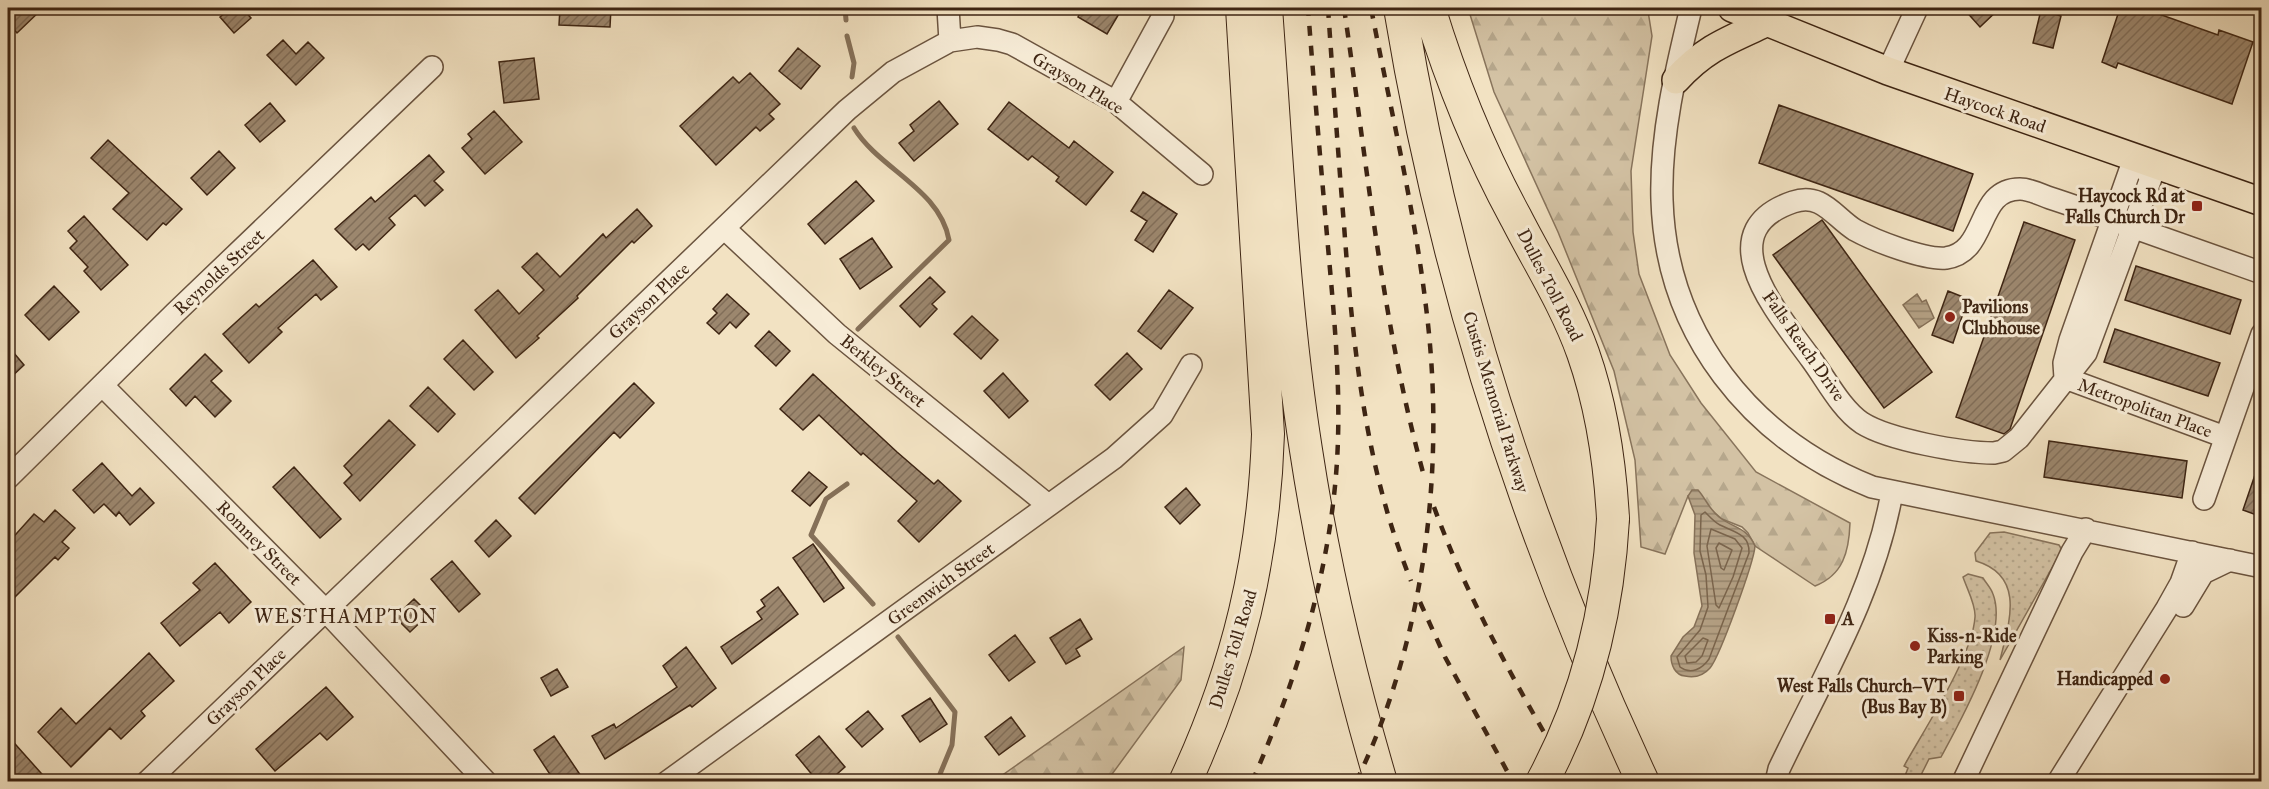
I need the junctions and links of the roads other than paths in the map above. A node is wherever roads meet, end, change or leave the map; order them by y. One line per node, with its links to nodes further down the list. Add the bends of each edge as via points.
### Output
1 (948, 8): 11 (street)
2 (1242, 8): 42 (highway, Dulles Toll Road, via 1268,434 1265,498 1251,593 1235,654)
3 (1266, 8): 43 (highway, via 1287,299 1306,450 1338,621)
4 (1400, 8): 37 (highway, Custis Memorial Parkway, via 1426,144 1465,300 1516,469)
5 (1429, 8): 44 (highway, Dulles Toll Road, bridge, via 1475,134 1568,315 1604,430 1613,519 1604,609 1589,674)
6 (1690, 8): 14 (street)
7 (1732, 8): 10 (main road, Haycock Road)
8 (1917, 8): 13 (street)
9 (1163, 16): 15 (street)
10 (1768, 22): 13 (main road, Haycock Road); 14 (main road, via 1713,46)
11 (950, 41): 15 (street, Grayson Place, via 977,37 1011,44); 21 (street, Grayson Place, via 893,72 847,110)
12 (432, 67): 26 (street, Reynolds Street)
13 (1888, 71): 16 (main road, Haycock Road)
14 (1676, 80): 29 (street, via 1663,153 1665,237 1684,308 1703,345 1740,396 1790,444 1845,476)
15 (1116, 102): 17 (street, Grayson Place)
16 (2139, 161): 18 (main road, Haycock Road); 19 (street, via 2130,170); 20 (street, Falls Reach Drive, via 2151,178)
17 (1202, 174)
18 (2262, 202)
19 (2112, 219): 20 (street, Falls Reach Drive); 25 (street, via 2070,340); 25 (street, Falls Reach Drive, via 2029,190 2012,190 1991,202 1975,238 1963,252 1933,258 1862,233 1826,205 1805,199 1770,215 1750,243 1754,268 1775,309 1853,416 1874,429 1932,444 2003,451 2019,438)
20 (2132, 227): 22 (street, Falls Reach Drive); 25 (street, Falls Reach Drive, via 2088,348)
21 (725, 229): 31 (street, Berkley Street, via 837,334); 36 (street, Grayson Place)
22 (2262, 273)
23 (2262, 334): 27 (street)
24 (1191, 365): 31 (street, Greenwich Street, via 1162,415 1114,458)
25 (2065, 378): 27 (street, Metropolitan Place)
26 (103, 386): 28 (street, Reynolds Street); 36 (street, Romney Street)
27 (2225, 437): 30 (street)
28 (8, 478)
29 (1892, 492): 32 (street); 47 (street, via 1887,522 1863,595)
30 (2204, 500)
31 (1048, 505): 41 (street, Greenwich Street)
32 (2086, 529): 33 (street); 48 (street)
33 (2192, 552): 34 (street); 38 (street, via 2165,586)
34 (2230, 560): 35 (street); 38 (street, via 2204,573 2141,675)
35 (2262, 567)
36 (325, 610): 39 (street, Grayson Place); 40 (street, Romney Street)
37 (1595, 676): 45 (highway, Custis Memorial Parkway); 46 (highway, via 1644,752)
38 (2098, 714): 49 (street)
39 (147, 782)
40 (486, 782)
41 (667, 782)
42 (1185, 782)
43 (1381, 782)
44 (1542, 782)
45 (1643, 782)
46 (1658, 782)
47 (1776, 782)
48 (1962, 782)
49 (2058, 782)

